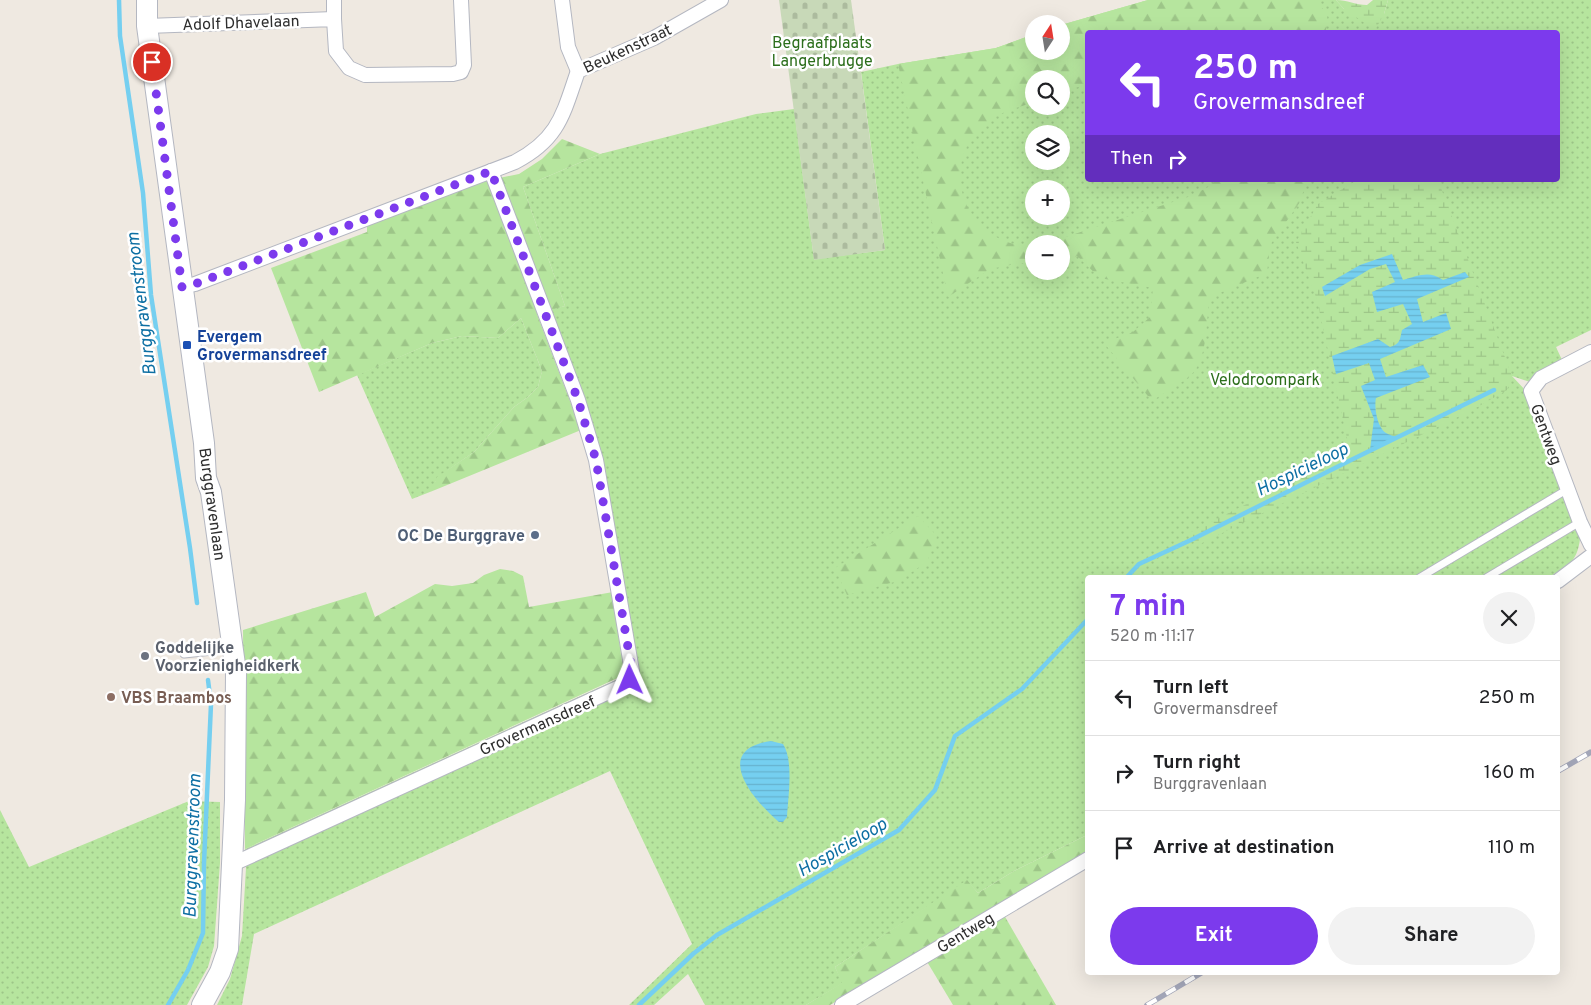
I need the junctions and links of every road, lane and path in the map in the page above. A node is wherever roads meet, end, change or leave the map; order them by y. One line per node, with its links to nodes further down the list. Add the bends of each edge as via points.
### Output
1 (147, 0): 7 (main road, Burggravenlaan)
2 (334, 0): 6 (street)
3 (461, 0): 6 (street, via 465,49 461,72 365,75 349,68 336,50)
4 (562, 0): 8 (street, via 568,47)
5 (720, 0): 8 (street, Beukenstraat, via 654,38)
6 (334, 18): 7 (street, Adolf Dhavelaan)
7 (147, 26): 10 (main road, Burggravenlaan)
8 (578, 70): 9 (street, Beukenstraat, via 559,124 549,136 530,154)
9 (491, 171): 10 (street); 22 (street, Grovermansdreef, via 578,400 596,460 632,671 630,680 624,686)
10 (182, 287): 19 (main road, Burggravenlaan, via 206,478 211,492)
11 (1591, 352): 12 (street, Gentweg, via 1541,378 1531,390)
12 (1568, 489): 13 (street, Gentweg); 16 (lane)
13 (1580, 522): 14 (street, Gentweg); 17 (lane)
14 (1591, 545)
15 (1591, 556): 18 (street)
16 (1425, 575)
17 (1491, 575)
18 (1560, 579)
19 (234, 648): 20 (lane); 22 (main road, Burggravenlaan)
20 (184, 654)
21 (1085, 862): 24 (street, Gentweg)
22 (233, 864): 23 (main road, Burggravenlaan, via 228,949)
23 (202, 1005)
24 (842, 1005)

